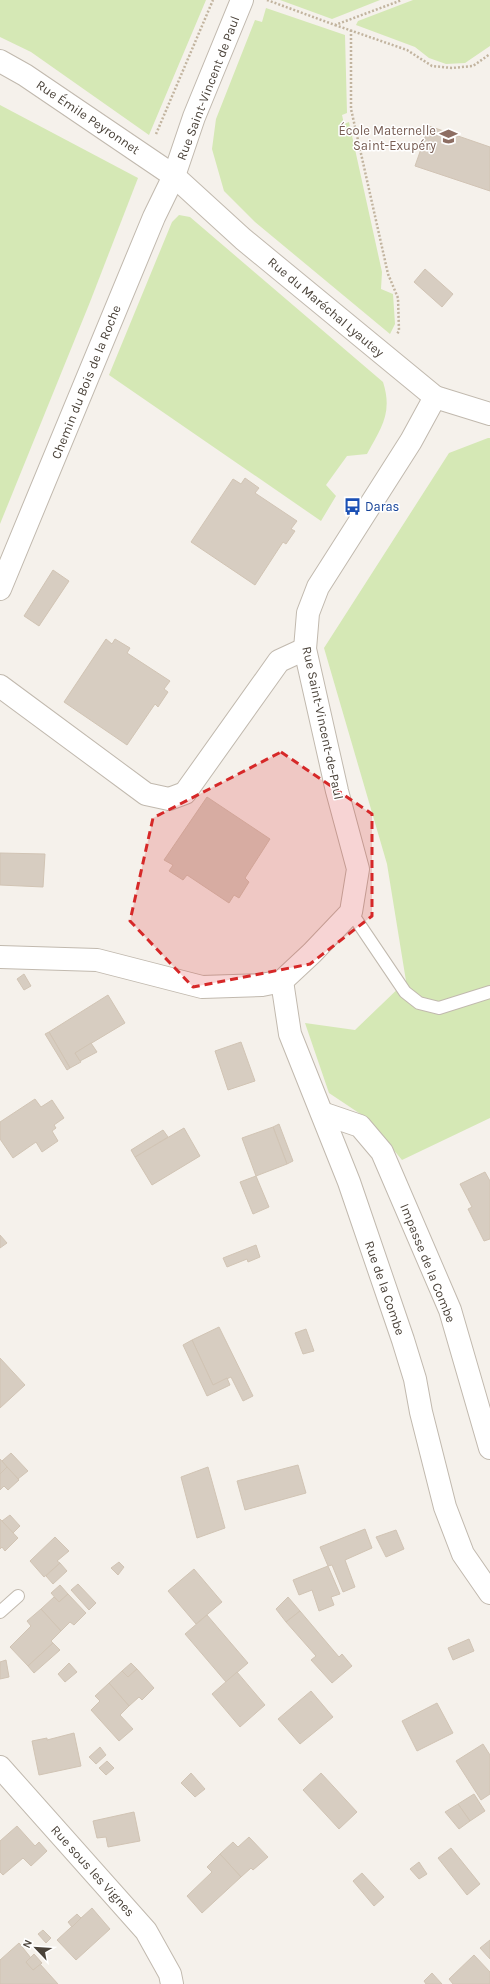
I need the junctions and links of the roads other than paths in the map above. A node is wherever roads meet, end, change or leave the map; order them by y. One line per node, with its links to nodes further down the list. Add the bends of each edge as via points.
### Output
1 (242, 0): 3 (street, Rue Saint-Vincent de Paul, via 194,117)
2 (0, 60): 3 (street, Rue Émile Peyronnet)
3 (174, 176): 4 (street, Rue du Maréchal Lyautey, via 243,239); 6 (street, Chemin du Bois de la Roche, via 154,216)
4 (434, 397): 5 (street, Rue du Maréchal Lyautey); 7 (street, Rue Saint-Vincent-de-Paul, via 411,441 318,588 308,613)
5 (490, 414)
6 (0, 589)
7 (305, 649): 8 (street, via 279,661 185,792 169,799 146,794); 9 (street, Rue Saint-Vincent-de-Paul, via 337,792 358,868)
8 (0, 686)
9 (351, 912): 11 (street); 12 (lane, via 405,992 419,1003 439,1008)
10 (0, 957): 11 (street, via 97,960 202,987 262,985)
11 (282, 981): 13 (street, Rue de la Combe, via 290,1034)
12 (490, 992)
13 (322, 1113): 14 (street, Impasse de la Combe, via 360,1126 382,1152 450,1310); 15 (street, Rue de la Combe, via 349,1182 403,1340 415,1379 445,1507 464,1554)
14 (490, 1448)
15 (490, 1593)
16 (18, 1596): 17 (lane)
17 (0, 1612)
18 (0, 1767): 19 (street, Rue sous les Vignes, via 146,1931 170,1974)
19 (172, 1984)

